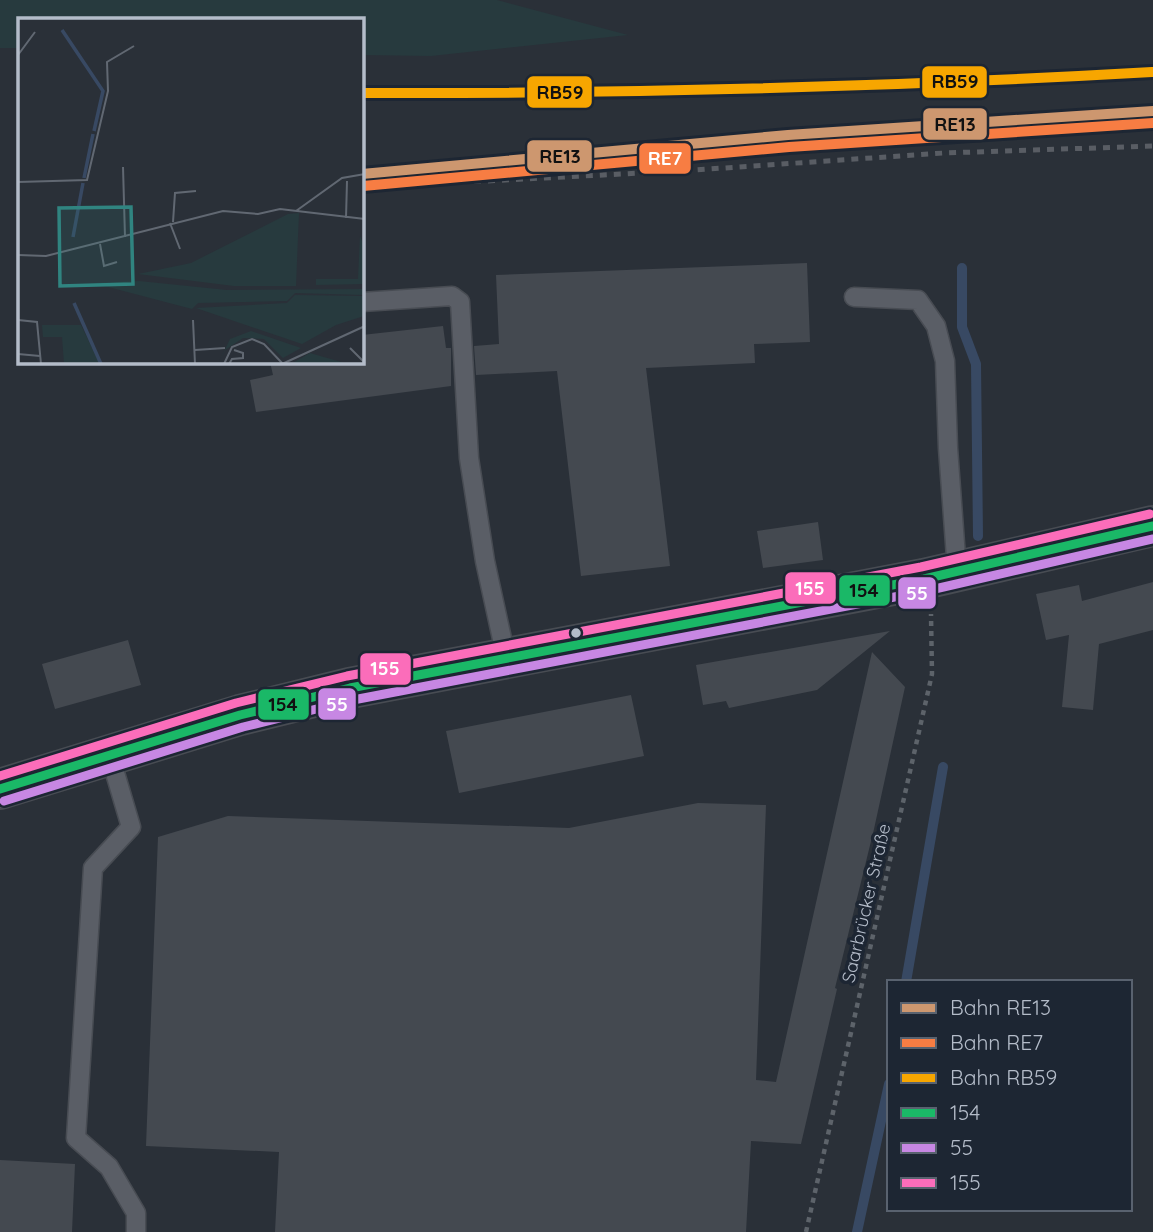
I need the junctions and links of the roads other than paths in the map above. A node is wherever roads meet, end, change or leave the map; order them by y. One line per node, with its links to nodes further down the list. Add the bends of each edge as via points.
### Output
1 (854, 296): 4 (lane, via 918,300 936,326 945,361 948,448)
2 (364, 302): 5 (lane, via 452,296 460,302 469,458)
3 (1153, 526): 4 (street)
4 (941, 575): 5 (street)
5 (506, 657): 6 (street, via 240,715)
6 (110, 756): 7 (street); 8 (lane, via 131,827 93,868 76,1138 109,1167 136,1213)
7 (0, 789)
8 (136, 1232)

